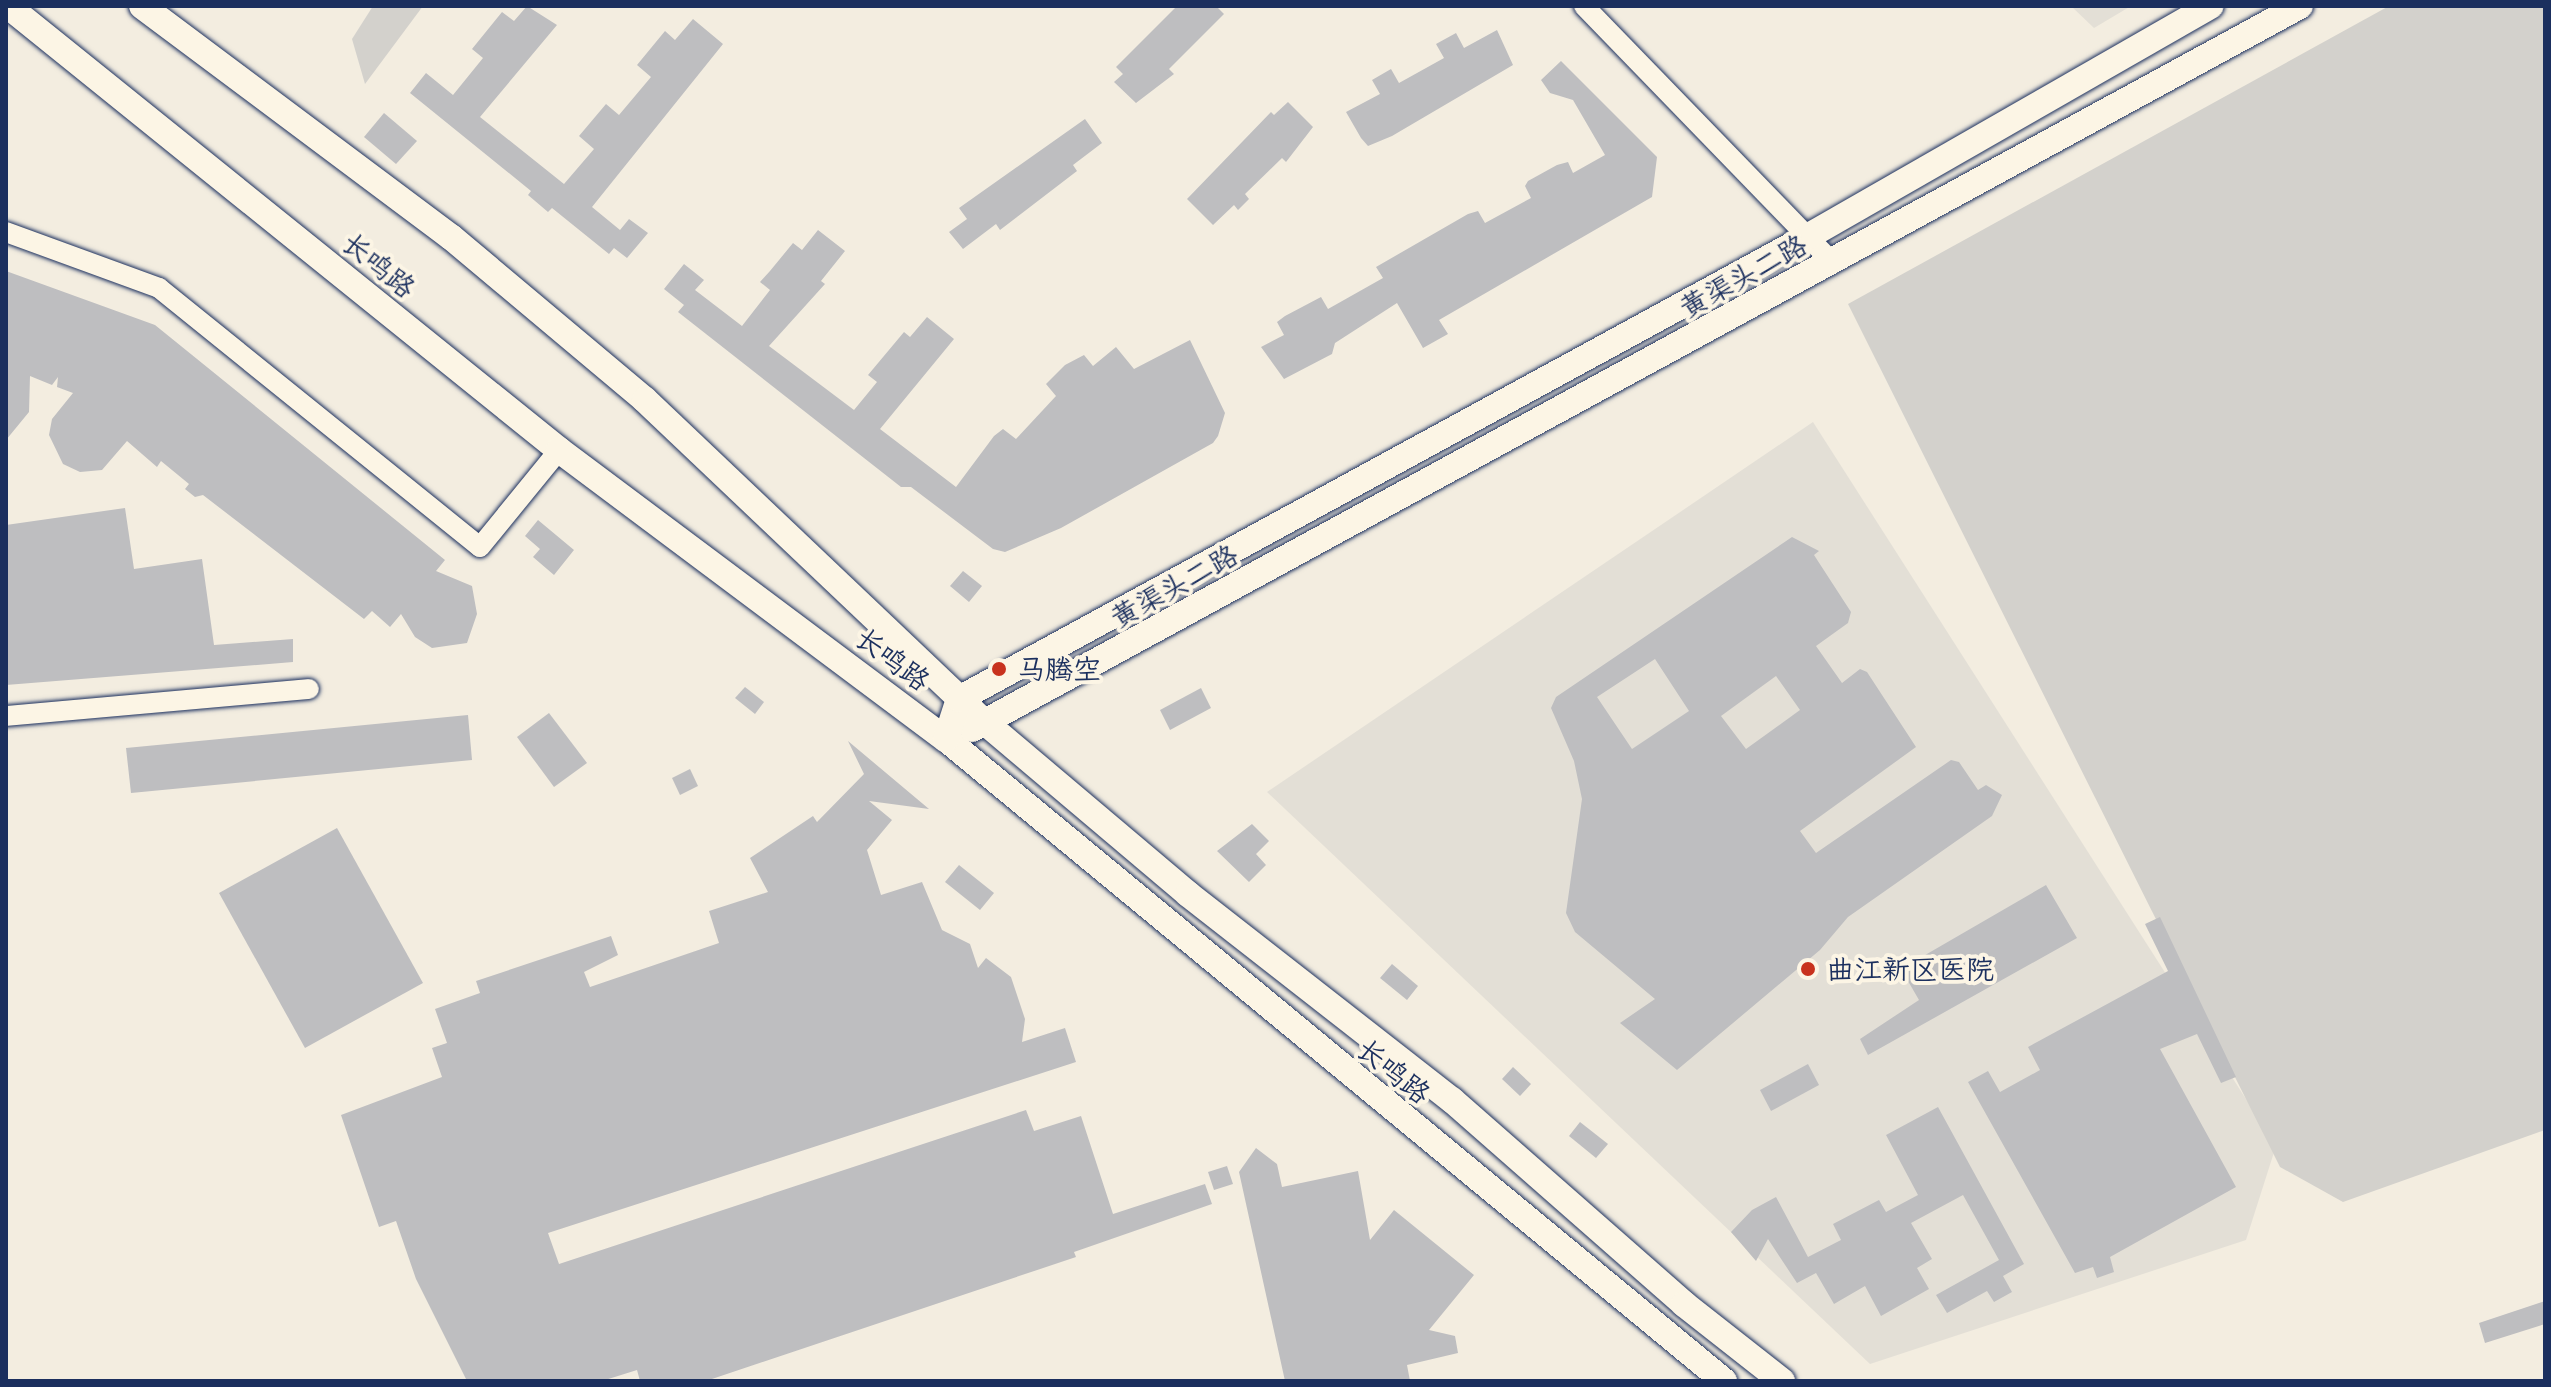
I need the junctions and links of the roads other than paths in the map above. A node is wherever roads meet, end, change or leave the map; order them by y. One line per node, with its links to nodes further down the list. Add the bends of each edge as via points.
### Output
1 (8, 6): 9 (main road, 长鸣路)
2 (142, 6): 11 (main road, 长鸣路, via 451,237 633,390)
3 (1584, 6): 7 (street)
4 (2210, 6): 7 (main road, 黄渠头二路)
5 (2300, 6): 8 (main road, 黄渠头二路)
6 (6, 232): 9 (street, via 159,288 480,547)
7 (1807, 237): 8 (street); 11 (main road, 黄渠头二路)
8 (1833, 263): 13 (main road, 黄渠头二路)
9 (559, 450): 14 (main road, 长鸣路)
10 (309, 689): 12 (street)
11 (959, 699): 13 (main road, 长鸣路); 14 (main road)
12 (6, 716)
13 (987, 724): 14 (main road, 黄渠头二路); 16 (main road, 长鸣路, via 1188,894 1452,1100 1672,1293)
14 (946, 739): 15 (main road, 长鸣路)
15 (1724, 1381)
16 (1782, 1381)

